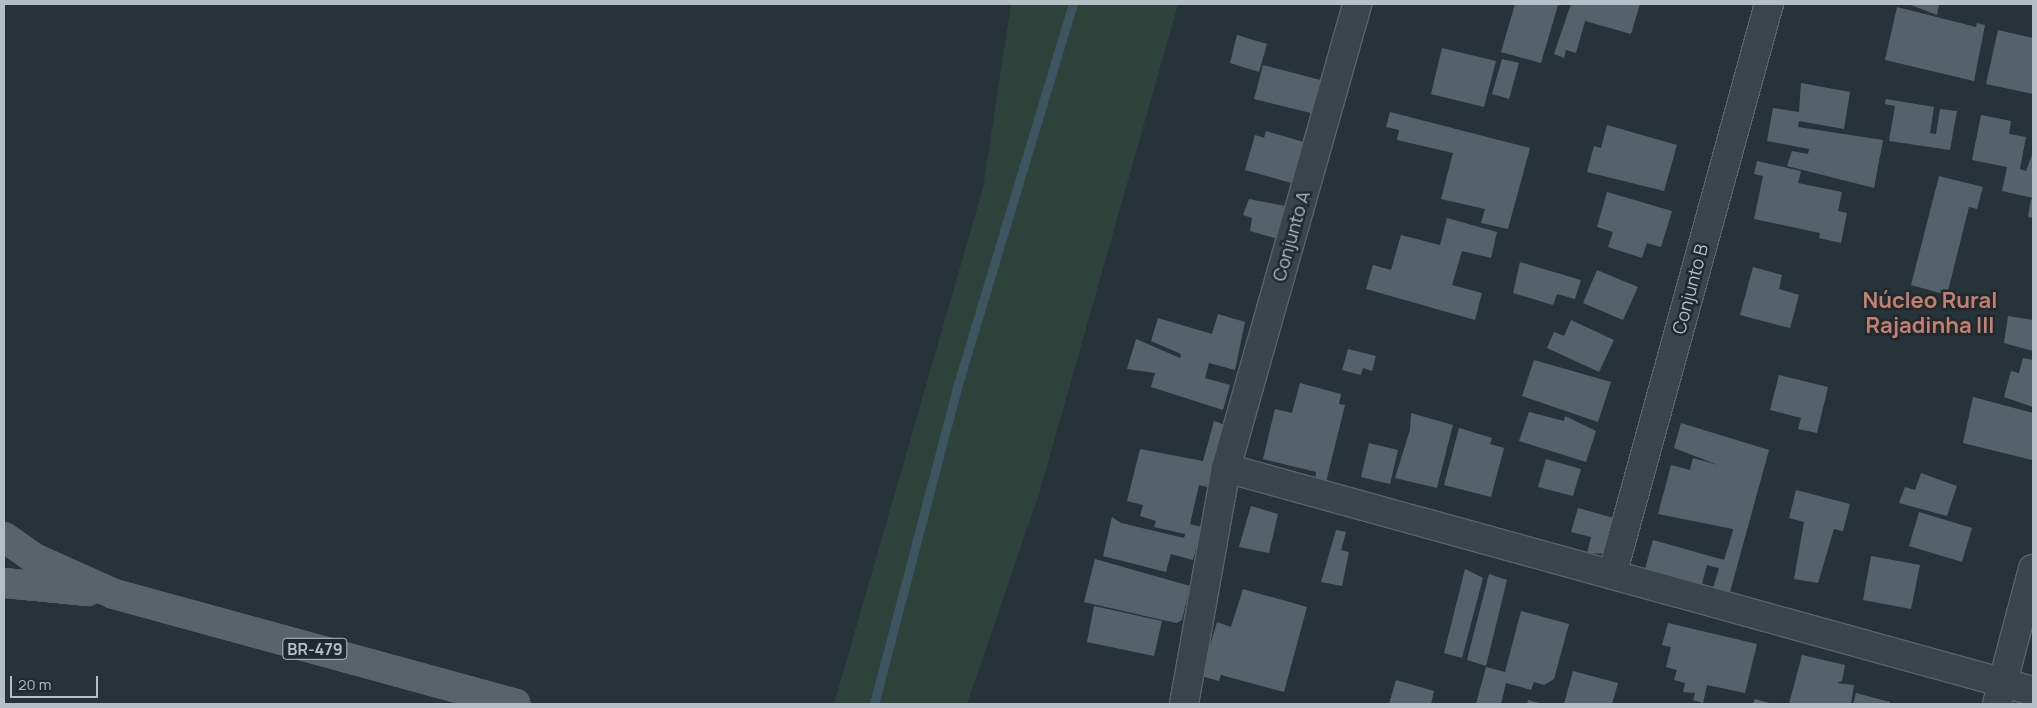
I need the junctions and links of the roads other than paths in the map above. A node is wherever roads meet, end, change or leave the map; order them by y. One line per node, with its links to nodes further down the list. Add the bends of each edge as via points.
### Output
1 (1357, 4): 3 (street, Conjunto A)
2 (1769, 4): 6 (street, Conjunto B)
3 (1226, 468): 6 (street); 12 (street, Conjunto A)
4 (4, 536): 8 (main road, BR-479, via 36,559)
5 (2033, 569): 10 (street)
6 (1612, 575): 10 (street)
7 (4, 583): 8 (main road, BR-479)
8 (114, 594): 11 (main road, BR-479)
9 (2033, 691): 10 (street)
10 (2000, 694)
11 (515, 704)
12 (1184, 704)

